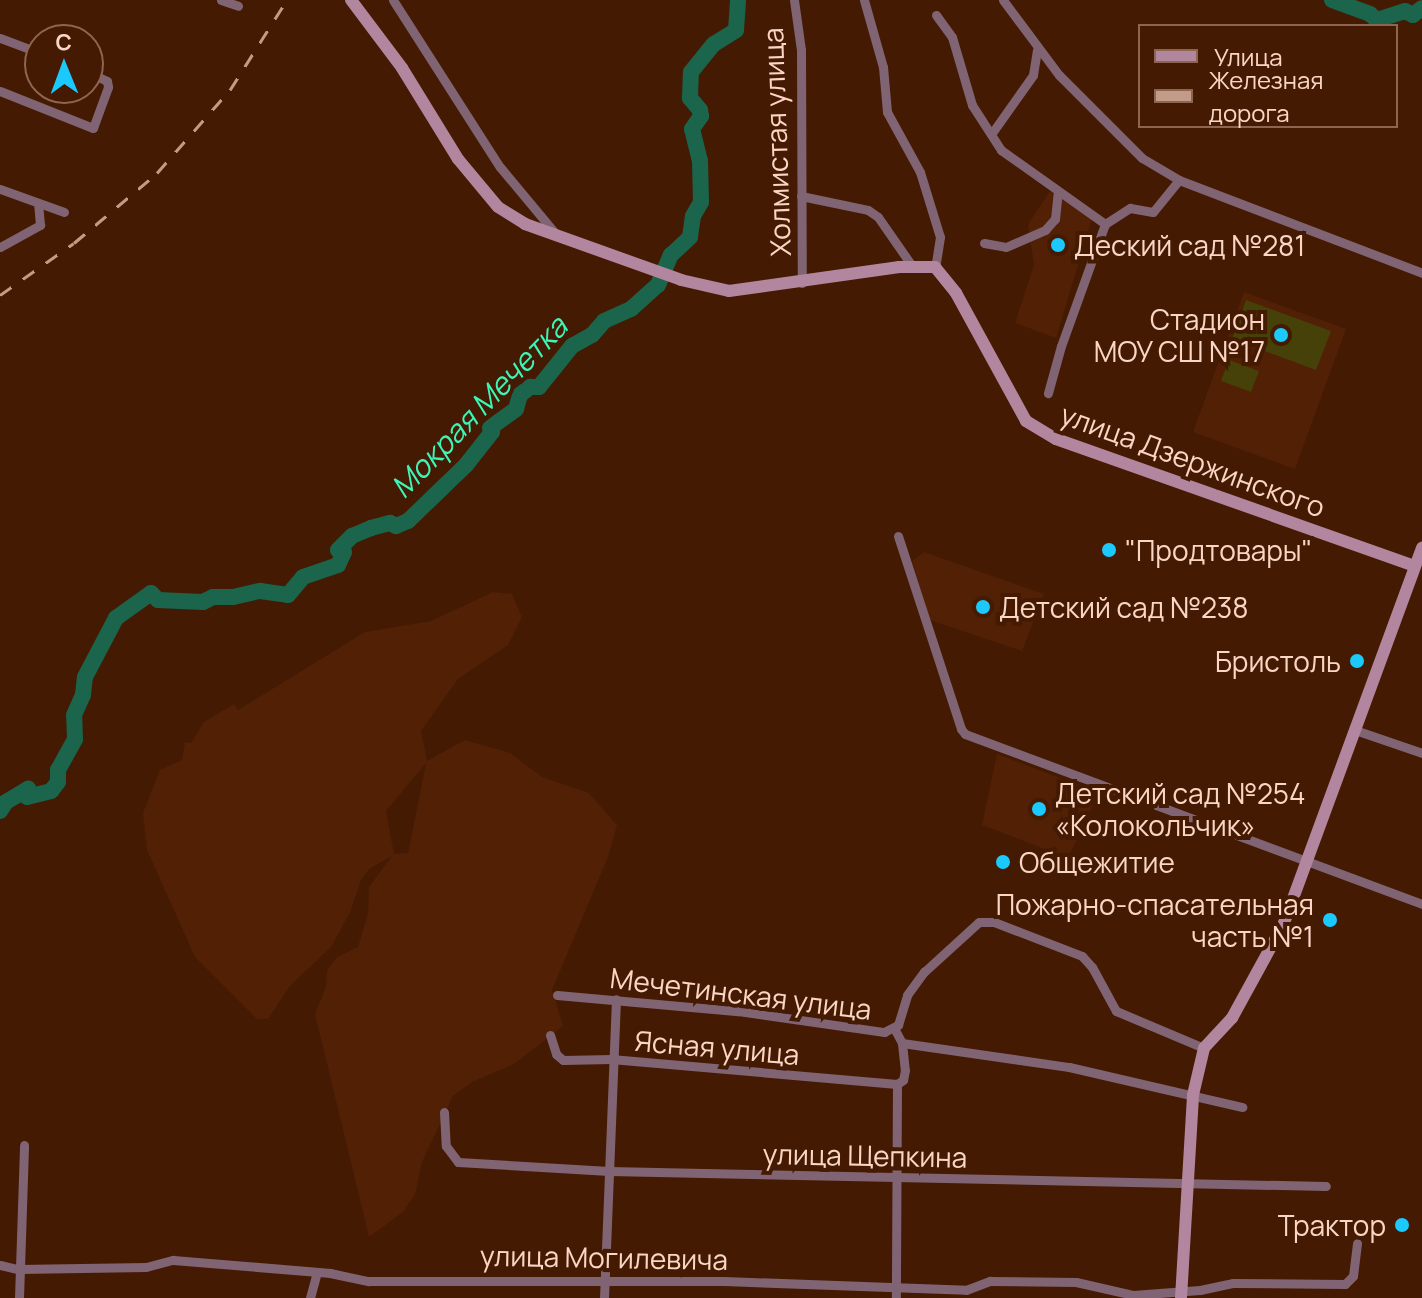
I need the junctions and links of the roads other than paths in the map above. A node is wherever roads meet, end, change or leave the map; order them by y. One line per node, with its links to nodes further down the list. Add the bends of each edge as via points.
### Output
1 (221, 0): 7 (street)
2 (351, 0): 26 (street, via 393,55 458,159 498,207)
3 (393, 0): 26 (street, via 500,167)
4 (794, 0): 22 (street, Холмистая улица, via 801,50)
5 (864, 0): 30 (street, via 883,67 887,112 920,172 940,237)
6 (1003, 0): 11 (street)
7 (238, 6)
8 (936, 15): 18 (street, via 952,37 972,105)
9 (0, 38): 10 (street)
10 (24, 47)
11 (1037, 50): 18 (street, via 1033,75); 19 (street, via 1111,131)
12 (104, 80): 14 (street)
13 (0, 91): 15 (street)
14 (104, 98)
15 (24, 101)
16 (33, 104): 17 (street, via 93,128)
17 (102, 104)
18 (992, 133): 21 (street, via 1001,150)
19 (1179, 180): 25 (street, via 1153,212 1125,209); 31 (street)
20 (0, 189): 23 (street)
21 (1058, 192): 25 (street); 27 (street, via 1055,219 1045,230 1006,247)
22 (801, 196): 29 (street, via 868,210); 32 (street, Холмистая улица)
23 (38, 203): 24 (street); 28 (street, via 40,225)
24 (64, 212)
25 (1105, 224): 33 (street)
26 (557, 236): 32 (street, via 681,280 729,291)
27 (984, 243)
28 (0, 247)
29 (912, 266): 30 (street); 32 (street)
30 (935, 267): 36 (street, улица Дзержинского, via 956,293 1026,421 1056,439)
31 (1422, 273)
32 (802, 283)
33 (1048, 393)
34 (898, 536): 39 (street, via 962,732)
35 (1422, 548): 36 (street)
36 (1414, 566): 37 (street)
37 (1355, 730): 38 (street); 39 (street)
38 (1422, 753)
39 (1308, 862): 40 (street); 46 (street, via 1255,981 1232,1018)
40 (1422, 904)
41 (557, 995): 42 (street, Мечетинская улица)
42 (616, 999): 43 (street, Мечетинская улица, via 738,1011 874,1033); 47 (street)
43 (894, 1028): 45 (street); 46 (street, Мечетинская улица, via 907,995 924,972 979,922 994,922 1082,956 1116,1011)
44 (550, 1035): 47 (street, Ясная улица, via 563,1060)
45 (902, 1043): 48 (street, via 905,1070); 49 (street, via 1069,1067)
46 (1204, 1048): 49 (street)
47 (611, 1059): 48 (street, Ясная улица); 53 (street)
48 (897, 1084): 54 (street)
49 (1193, 1095): 50 (street); 55 (street)
50 (1242, 1107)
51 (444, 1112): 53 (street, улица Щепкина, via 446,1146 458,1162)
52 (24, 1145): 59 (street)
53 (609, 1171): 54 (street, улица Щепкина); 61 (street)
54 (899, 1177): 55 (street, улица Щепкина); 62 (street)
55 (1186, 1186): 56 (street, улица Щепкина); 64 (street)
56 (1326, 1186)
57 (1357, 1243): 64 (street, улица Могилевича, via 1353,1276 1345,1284 1233,1283)
58 (0, 1265): 59 (street, улица Могилевича)
59 (18, 1269): 60 (street, улица Могилевича, via 146,1267 173,1260); 66 (street)
60 (317, 1272): 61 (street, улица Могилевича, via 369,1281); 67 (street)
61 (604, 1280): 62 (street, улица Могилевича); 68 (street)
62 (896, 1287): 63 (street, улица Могилевича); 69 (street)
63 (965, 1294): 65 (street, улица Могилевича, via 990,1281 1076,1282)
64 (1180, 1295): 65 (street, улица Могилевича)
65 (1132, 1297)
66 (19, 1298)
67 (310, 1298)
68 (604, 1298)
69 (896, 1298)

